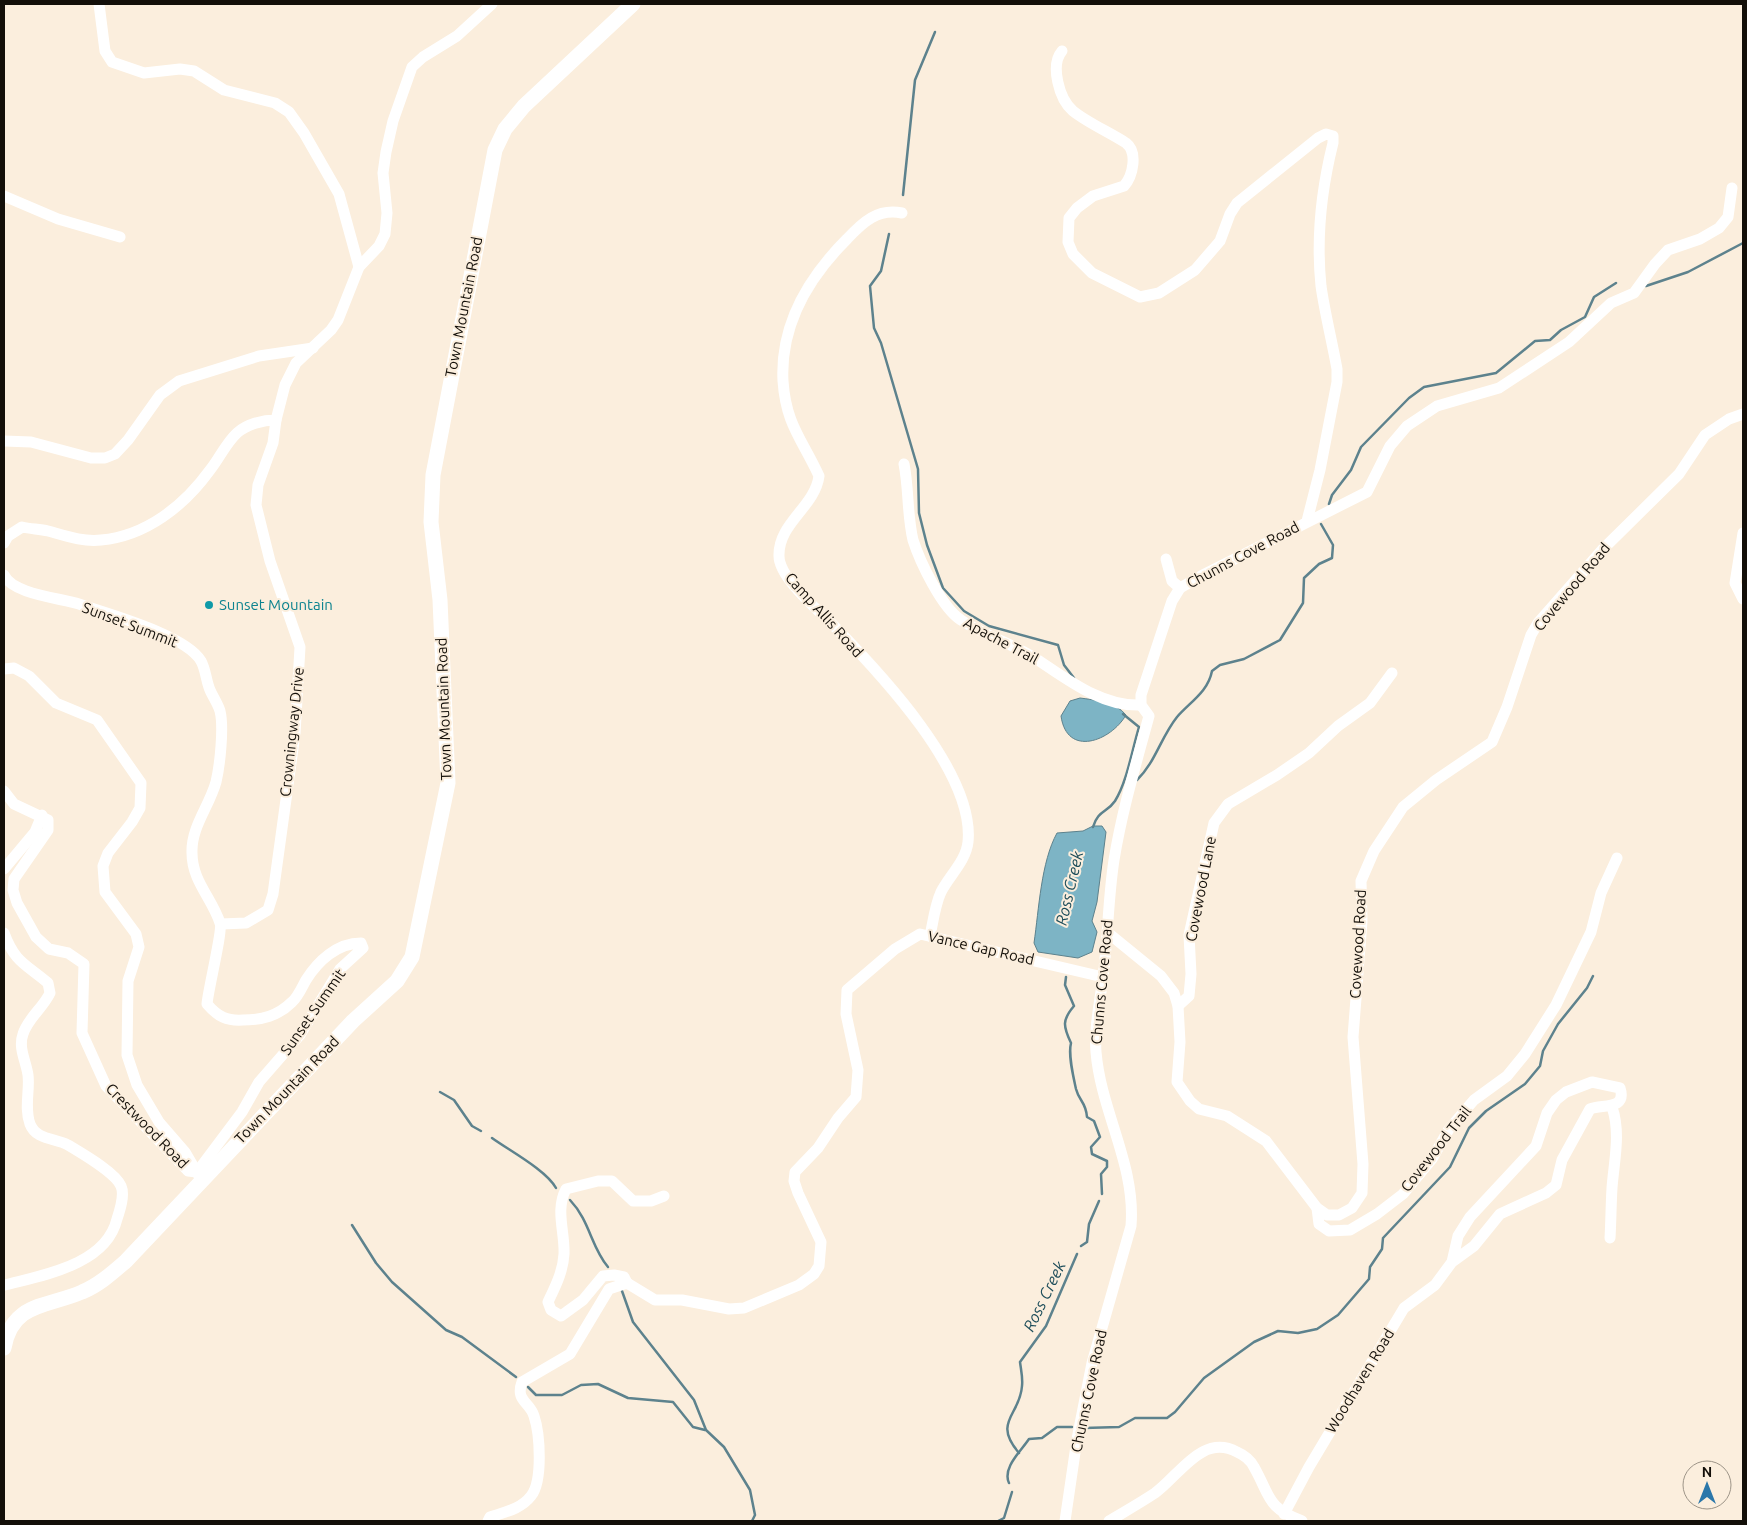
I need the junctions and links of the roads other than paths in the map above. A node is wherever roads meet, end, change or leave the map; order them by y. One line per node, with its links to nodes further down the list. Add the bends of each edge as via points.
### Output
1 (99, 4): 9 (street, via 105,51 112,62 144,73 180,69 194,71 224,90 275,103 289,112 339,194)
2 (492, 4): 9 (street, via 450,42 417,62 408,75 392,121 384,163 385,234 379,246)
3 (633, 4): 36 (main road, Town Mountain Road, via 524,106 505,129 495,150 437,451 431,498 440,600 448,783 412,957 390,988)
4 (1062, 50): 15 (street, Chunns Cove Road, via 1057,58 1056,71 1069,107 1126,143 1133,154 1126,184 1120,189 1093,196 1072,213 1067,230 1070,249 1092,273 1140,297 1159,293 1195,270 1220,241 1237,203 1318,138 1326,134 1332,136 1322,194 1318,248 1337,382)
5 (1732, 188): 15 (street, Chunns Cove Road, via 1728,217 1719,228 1700,239 1668,250 1634,293 1611,303 1581,333 1522,374 1499,388 1437,406 1418,417 1390,446 1367,492)
6 (4, 196): 8 (street, via 58,219)
7 (902, 213): 32 (street, Camp Allis Road, via 890,211 876,215 828,257 810,282 789,331 783,380 786,408 792,428 819,476 815,491 782,537 778,556 793,585 844,637 923,729 956,784 964,807 968,842 941,893)
8 (120, 238)
9 (359, 268): 10 (street, via 338,320)
10 (313, 348): 12 (street, via 296,364 285,385); 13 (street, via 259,356 179,381 160,395 115,454 104,458 91,458 31,442)
11 (1743, 414): 38 (street, Covewood Road, via 1705,435 1679,474 1603,549 1538,624 1492,742 1403,807 1374,851 1362,881 1353,1037 1363,1164 1362,1193 1352,1208 1339,1215 1328,1215)
12 (276, 420): 17 (street, via 245,427 236,434 209,472 177,507 156,523 121,537 99,541 22,527 8,536); 29 (street, Crowningway Drive, via 258,485 256,505 270,561 300,648 295,734 268,910 246,923)
13 (4, 442)
14 (904, 464): 24 (street, Apache Trail, via 913,540 938,594 950,611 978,630 1034,657 1076,686 1110,699)
15 (1307, 521): 20 (street, Chunns Cove Road)
16 (1743, 534): 21 (street, via 1735,583)
17 (4, 543)
18 (1166, 559): 20 (street, via 1172,581)
19 (4, 575): 29 (street, Sunset Summit, via 6,581 17,588 126,619 168,637 201,660 222,723 216,782 194,834 192,853 194,873)
20 (1180, 588): 24 (street, Chunns Cove Road, via 1166,613 1144,682)
21 (1743, 599)
22 (4, 669): 36 (street, via 14,668 29,676 56,703 97,720 141,783 140,808 108,853 103,866 105,892 136,934 139,947 128,981 127,1055 137,1084 159,1122 185,1152)
23 (1392, 673): 34 (street, Covewood Lane, via 1370,704 1277,776 1228,804 1214,823 1189,936 1189,996)
24 (1141, 704): 30 (street, Chunns Cove Road, via 1149,716 1119,831)
25 (4, 791): 26 (street, via 20,807)
26 (42, 815): 28 (street, via 36,832); 36 (street, Crestwood Road, via 48,820 48,830 14,879 17,903 36,937 49,949 68,953 84,964 82,1033 106,1086 188,1171)
27 (1617, 858): 38 (street, Covewood Trail, via 1601,893 1592,932 1556,1005 1507,1076 1474,1100 1403,1194 1377,1214 1350,1230 1329,1231 1318,1224)
28 (4, 869)
29 (221, 924): 36 (street, Sunset Summit, via 207,1004 216,1015 229,1020 264,1019 279,1012 293,1001 322,960 344,945 361,943 363,948 340,969 300,1035 259,1082)
30 (1107, 932): 33 (street, Chunns Cove Road); 34 (street, via 1161,976 1174,993)
31 (4, 933): 42 (street, via 20,963 48,983 50,993 22,1034 30,1124 38,1135 67,1145 113,1175 122,1187 116,1224 110,1236 96,1250 53,1272)
32 (930, 936): 33 (street, Vance Gap Road); 41 (street, Vance Gap Road, via 920,934 895,949 847,990 846,1014 858,1070 856,1098 795,1172 798,1193 821,1242 819,1266 814,1274 799,1285 744,1308 729,1310 682,1300 655,1300)
33 (1103, 977): 46 (street, Chunns Cove Road, via 1096,1053 1126,1165 1132,1211 1129,1237 1090,1373)
34 (1178, 1006): 38 (street, via 1177,1082 1190,1101 1199,1109 1227,1116 1266,1141)
35 (1612, 1107): 39 (street, via 1616,1118 1616,1165); 40 (street, Woodhaven Road, via 1590,1109 1562,1160 1556,1185 1546,1194 1500,1214 1474,1246); 40 (street, Woodhaven Road, via 1620,1102 1620,1088 1592,1082 1566,1092 1556,1100 1547,1113 1536,1146 1470,1217 1458,1236)
36 (199, 1176): 43 (main road, Town Mountain Road, via 126,1261 81,1293 24,1312 8,1331)
37 (664, 1196): 41 (street, Vance Gap Road, via 651,1202 633,1201 612,1181 598,1181 566,1189 561,1198 560,1227 564,1253 561,1273 548,1302 551,1310 561,1316 574,1308 603,1276 624,1277)
38 (1317, 1208)
39 (1610, 1238)
40 (1452, 1262): 44 (street, Woodhaven Road, via 1435,1285 1404,1308)
41 (627, 1283): 45 (street, via 610,1289 570,1354 522,1382 520,1393 534,1414 537,1428 540,1451 536,1486 532,1495 517,1508 490,1517)
42 (5, 1285)
43 (4, 1348)
44 (1284, 1514): 47 (street, via 1271,1501 1248,1458 1225,1447 1207,1449 1198,1454 1155,1492); 48 (street)
45 (488, 1521)
46 (1065, 1521)
47 (1109, 1521)
48 (1302, 1521)

